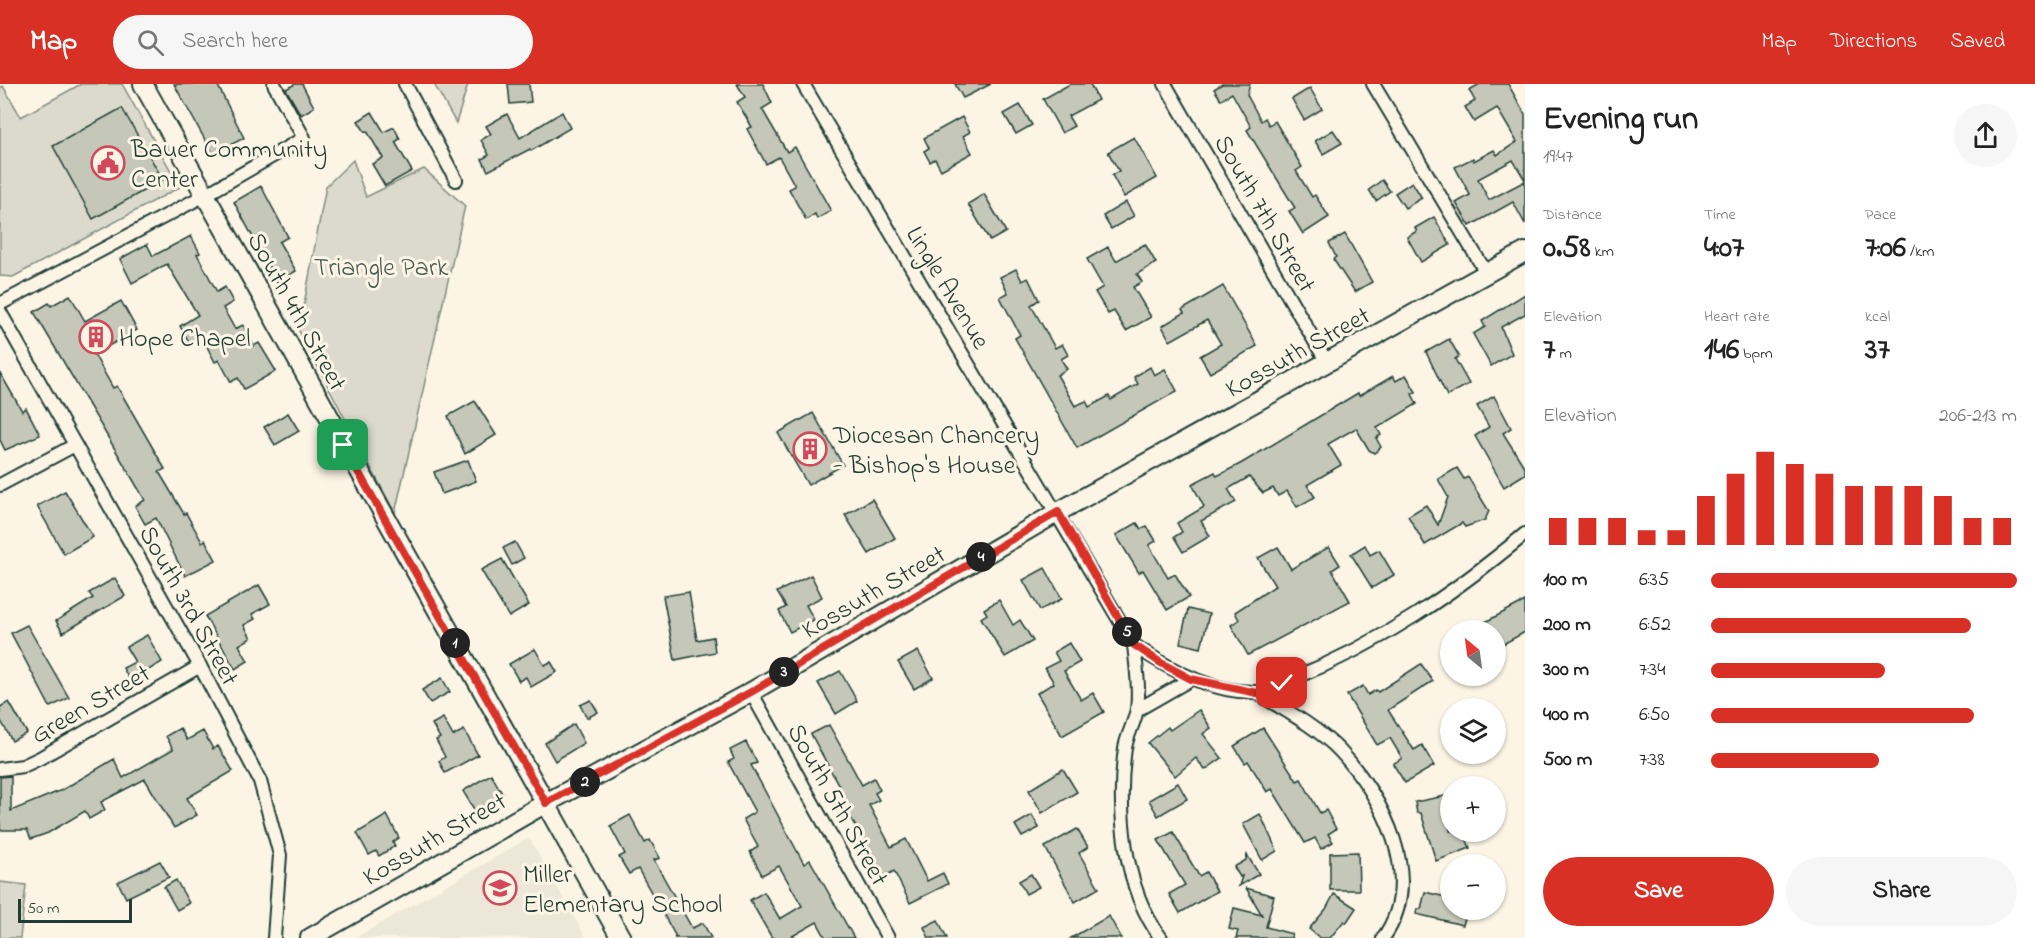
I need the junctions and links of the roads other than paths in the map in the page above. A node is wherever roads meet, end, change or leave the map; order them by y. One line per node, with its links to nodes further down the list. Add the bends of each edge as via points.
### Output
1 (143, 84): 8 (street, South 4th Street)
2 (274, 84): 8 (street, via 304,138)
3 (405, 84): 7 (street)
4 (803, 84): 16 (street, Lingle Avenue)
5 (1166, 84): 13 (street, South 7th Street)
6 (1373, 84): 10 (street)
7 (456, 180)
8 (205, 195): 11 (street); 25 (street, South 4th Street)
9 (1525, 252): 10 (street, Kossuth Street)
10 (1487, 274): 13 (street, Kossuth Street)
11 (0, 304)
12 (0, 312): 14 (street, South 3rd Street)
13 (1328, 364): 16 (street, Kossuth Street)
14 (75, 445): 15 (street); 19 (street, South 3rd Street)
15 (0, 485)
16 (1058, 512): 18 (street, Lingle Avenue); 21 (street, Kossuth Street)
17 (1525, 534): 22 (street, via 1475,575 1376,640 1337,661)
18 (1134, 645): 20 (street); 23 (street)
19 (200, 666): 24 (street, Green Street, via 40,758 23,766); 26 (street, South 3rd Street, via 260,781 280,855)
20 (1191, 679): 22 (street); 23 (street)
21 (751, 692): 25 (street, Kossuth Street); 29 (street, South 5th Street)
22 (1257, 693): 31 (street, via 1339,750 1367,785 1390,825 1399,856 1399,895 1391,926)
23 (1137, 710): 30 (street, via 1125,745 1121,783 1124,823 1129,861 1141,900)
24 (0, 769)
25 (546, 803): 27 (street, Kossuth Street); 28 (street, South 4th Street)
26 (274, 938)
27 (310, 938)
28 (621, 938)
29 (888, 938)
30 (1161, 938)
31 (1383, 938)

